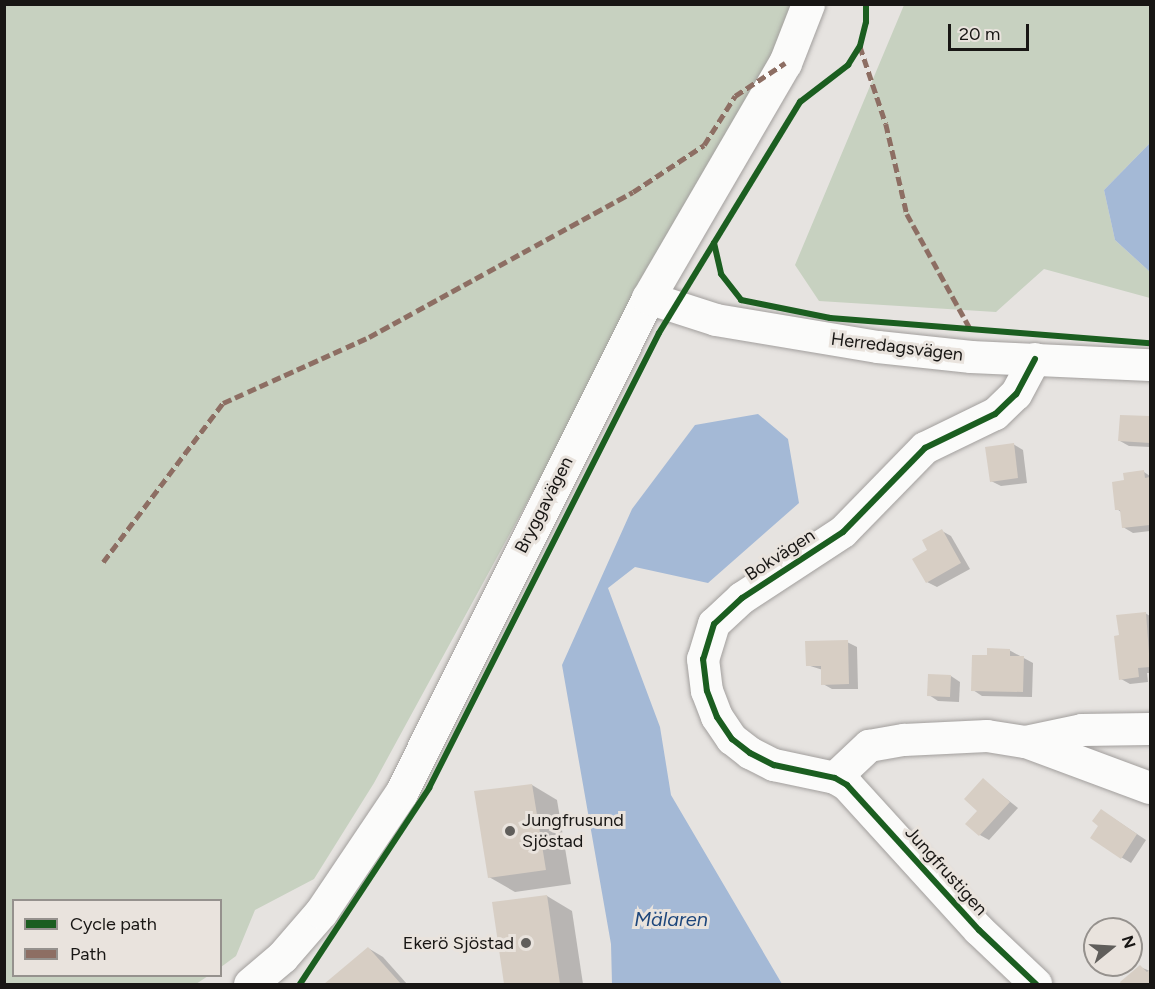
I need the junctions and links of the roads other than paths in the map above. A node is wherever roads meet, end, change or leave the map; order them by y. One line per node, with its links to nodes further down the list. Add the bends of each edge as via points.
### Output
1 (808, 4): 2 (main road, Bryggavägen, via 785,63)
2 (648, 298): 3 (street, Herredagsvägen, via 716,320 855,343 971,357); 9 (main road, Bryggavägen, via 401,793 321,912 282,957)
3 (1035, 359): 4 (street, Herredagsvägen); 7 (street, Bokvägen, via 1016,394 995,414 925,448 843,532 742,598 714,624 703,659 707,691 717,717 732,739 774,765)
4 (1150, 365)
5 (1150, 729): 6 (street, via 1082,730)
6 (1026, 742): 7 (street, via 987,736 916,739 869,746); 8 (street)
7 (835, 778): 10 (street, Jungfrustigen, via 848,785 979,930)
8 (1150, 788)
9 (250, 984)
10 (1036, 984)

